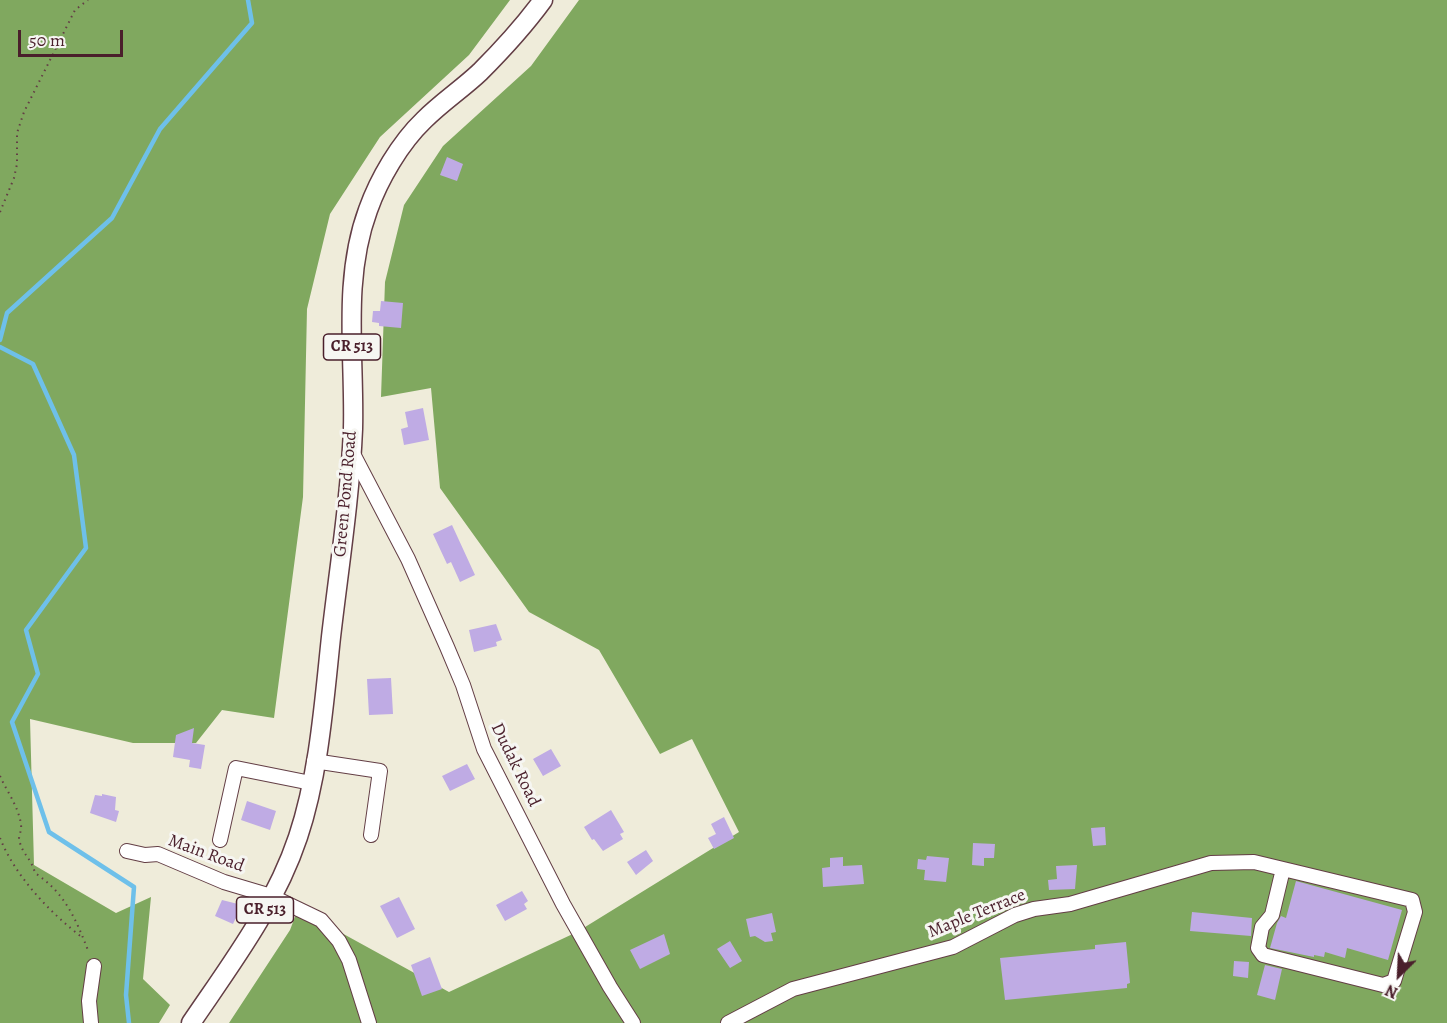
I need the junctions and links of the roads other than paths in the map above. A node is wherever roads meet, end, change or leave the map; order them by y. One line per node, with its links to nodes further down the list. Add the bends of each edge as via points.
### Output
1 (543, 0): 2 (main road, Green Pond Road / CR 513, via 521,31 422,122 401,149 368,211 352,295)
2 (351, 450): 3 (main road, Green Pond Road / CR 513, via 325,700); 14 (street, Dudak Road, via 408,559 463,685 484,749 563,904)
3 (314, 760): 4 (main road, Green Pond Road / CR 513); 5 (street, via 380,771)
4 (310, 783): 6 (street, via 236,768); 9 (main road, Green Pond Road / CR 513, via 298,837)
5 (371, 835)
6 (220, 840)
7 (127, 851): 9 (street, Main Road, via 158,854 224,882)
8 (1283, 869): 8 (street, Maple Terrace, via 1412,900 1415,912 1394,981 1383,985 1263,955 1258,948 1262,927 1272,915); 15 (street, Maple Terrace, via 1254,862 1211,863 1070,904 1034,909 953,947 793,989)
9 (271, 896): 12 (main road, Green Pond Road / CR 513, via 255,928); 13 (street, via 321,920 339,941 357,981)
10 (94, 966): 11 (street, via 89,1001)
11 (91, 1023)
12 (191, 1023)
13 (369, 1023)
14 (633, 1023)
15 (728, 1023)

